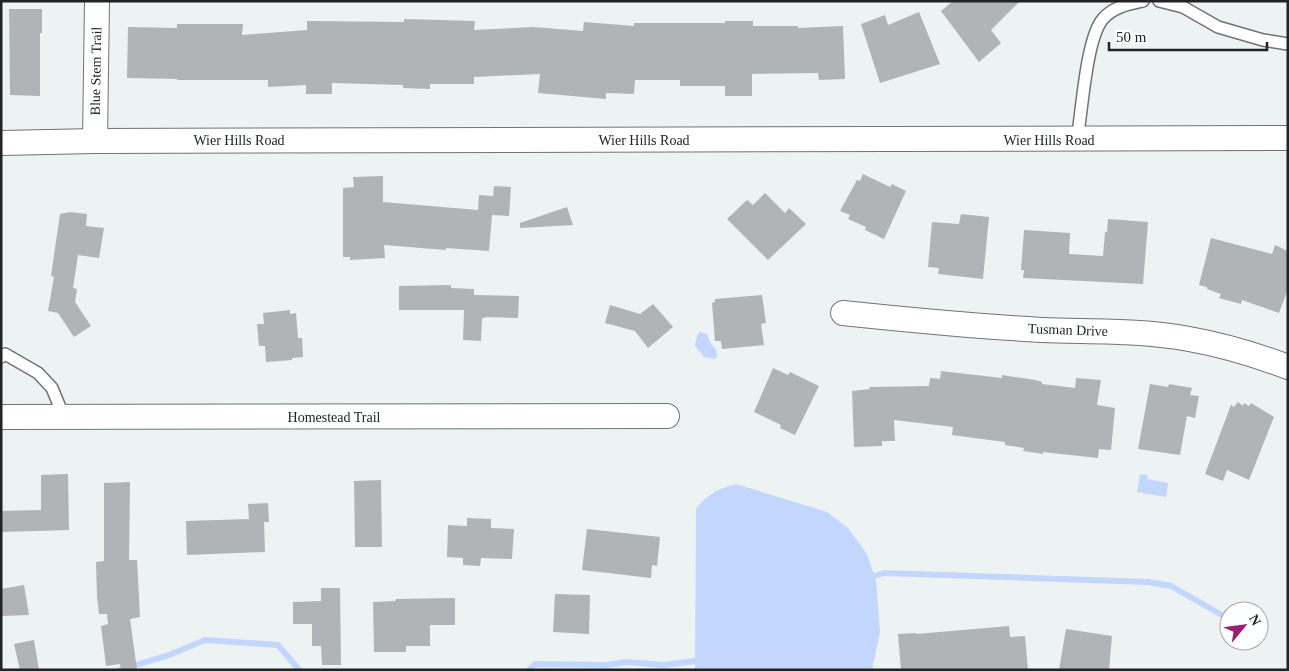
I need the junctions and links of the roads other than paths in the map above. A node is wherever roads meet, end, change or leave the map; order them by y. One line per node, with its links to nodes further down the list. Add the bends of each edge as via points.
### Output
1 (96, 1): 6 (street, Blue Stem Trail)
2 (1143, 1): 7 (lane, via 1122,5 1103,19 1092,41)
3 (1158, 1): 4 (lane, via 1182,8 1218,27)
4 (1288, 44)
5 (1288, 138): 7 (street, Wier Hills Road)
6 (94, 140): 7 (street, Wier Hills Road); 8 (street, Wier Hills Road)
7 (1077, 140)
8 (1, 143)
9 (843, 313): 11 (street, Tusman Drive, via 953,324 1188,338)
10 (1, 356): 14 (lane, via 5,354 38,373 52,388)
11 (1288, 367)
12 (667, 416): 14 (street, Homestead Trail)
13 (1, 417): 14 (street, Homestead Trail)
14 (64, 417)

